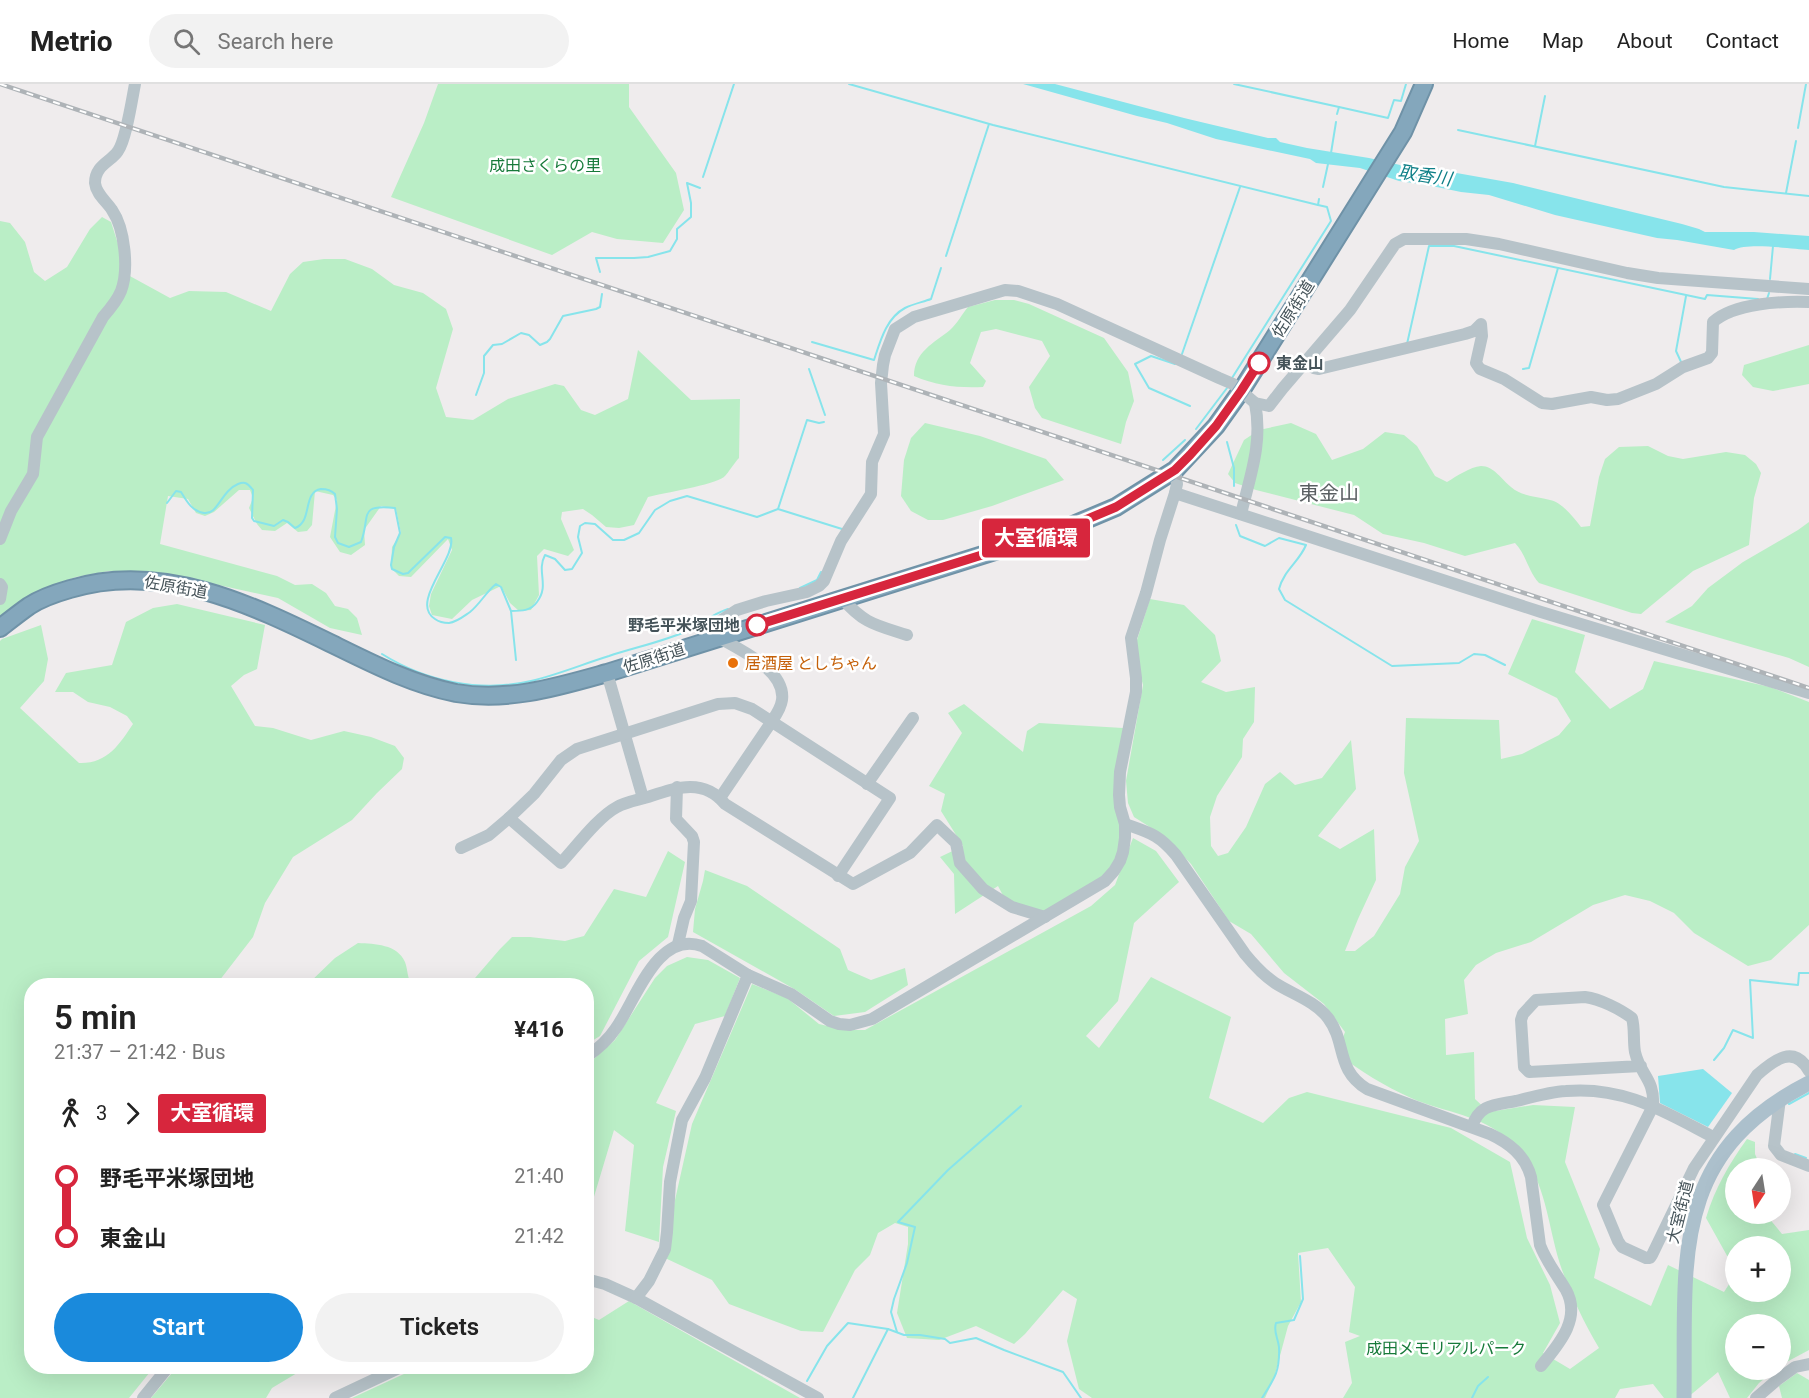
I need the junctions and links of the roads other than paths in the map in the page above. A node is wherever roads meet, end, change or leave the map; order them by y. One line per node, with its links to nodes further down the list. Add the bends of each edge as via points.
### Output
1 (135, 84): 11 (street, via 118,151 101,168 95,183 122,231 121,289 37,437 33,474)
2 (1424, 84): 6 (highway, 佐原街道, via 1400,136)
3 (1809, 289): 5 (street, via 1659,278 1466,239 1404,239 1395,244 1350,310)
4 (1809, 302): 5 (street, via 1783,302 1721,314 1713,322 1712,353 1708,358 1618,399 1591,397 1542,403 1480,369 1476,363 1481,324 1465,334 1319,369)
5 (1305, 363): 7 (street, via 1269,406)
6 (1241, 391): 7 (street); 8 (highway, 佐原街道, via 1216,426); 17 (street, via 1057,304 1018,291 1005,290 914,317 895,329 885,355 881,383 884,434 872,462 871,494 841,540 824,581 807,592 737,610 714,625)
7 (1255, 403): 10 (street, via 1258,417 1254,466)
8 (1175, 470): 9 (street); 13 (highway, 佐原街道, via 1116,507 1059,531)
9 (1175, 493): 10 (street); 28 (street, via 1131,638 1136,692 1119,795)
10 (1241, 514): 19 (street)
11 (0, 539)
12 (0, 584): 14 (street)
13 (842, 598): 16 (street, via 868,623); 17 (highway, 佐原街道)
14 (0, 599)
15 (0, 628): 18 (highway, 佐原街道, via 30,605 69,589 107,581 165,582 241,603 400,676 458,693 521,694)
16 (907, 635)
17 (713, 639): 18 (highway, 佐原街道); 21 (street, via 746,653 778,680 782,699)
18 (607, 673): 22 (street)
19 (1809, 693)
20 (913, 718): 23 (street)
21 (772, 721): 22 (street, via 745,705 725,703); 23 (street); 26 (street)
22 (623, 733): 25 (street); 27 (street, via 568,754)
23 (867, 784): 30 (street, via 890,798)
24 (677, 788): 25 (street); 26 (street, via 701,788); 32 (street, via 676,819 694,842 691,901)
25 (643, 798): 27 (street, via 617,807 561,863)
26 (720, 798): 30 (street)
27 (508, 818): 29 (street, via 489,835)
28 (1125, 824): 31 (street, via 1124,852 1114,871 1095,888); 40 (street, via 1152,833 1166,844 1254,965 1329,1018 1356,1082)
29 (461, 848)
30 (838, 876): 31 (street, via 854,884 910,853 937,825 956,843 960,863 984,889 1012,907)
31 (1046, 917): 33 (street, via 872,1019 850,1025 830,1021 791,994)
32 (678, 944): 33 (street, via 702,946); 34 (street, via 659,958 617,1027)
33 (748, 975): 44 (street, via 705,1078 682,1120 670,1182 665,1249)
34 (594, 1050)
35 (1641, 1066): 35 (street, via 1632,1018 1600,1002 1585,997 1540,1000 1523,1014 1524,1067 1529,1072); 39 (street, via 1653,1088)
36 (1809, 1071): 41 (street, via 1795,1056 1763,1070)
37 (1809, 1083): 38 (main road, 大室街道)
38 (1780, 1099): 42 (street, via 1774,1146 1781,1155); 52 (main road, 大室街道, via 1755,1117 1725,1149 1699,1198 1688,1248)
39 (1653, 1106): 40 (street, via 1601,1091 1553,1092 1485,1108); 41 (street); 41 (street, via 1603,1204 1623,1247 1650,1258)
40 (1472, 1127): 46 (street, via 1503,1140 1528,1167 1540,1245 1570,1301 1569,1327)
41 (1713, 1137)
42 (1809, 1166)
43 (594, 1282): 44 (street)
44 (636, 1298): 51 (street)
45 (1809, 1364): 53 (street, via 1795,1368)
46 (1541, 1366)
47 (162, 1374): 49 (street)
48 (386, 1374): 50 (street)
49 (143, 1398)
50 (335, 1398)
51 (818, 1398)
52 (1684, 1398)
53 (1756, 1398)

